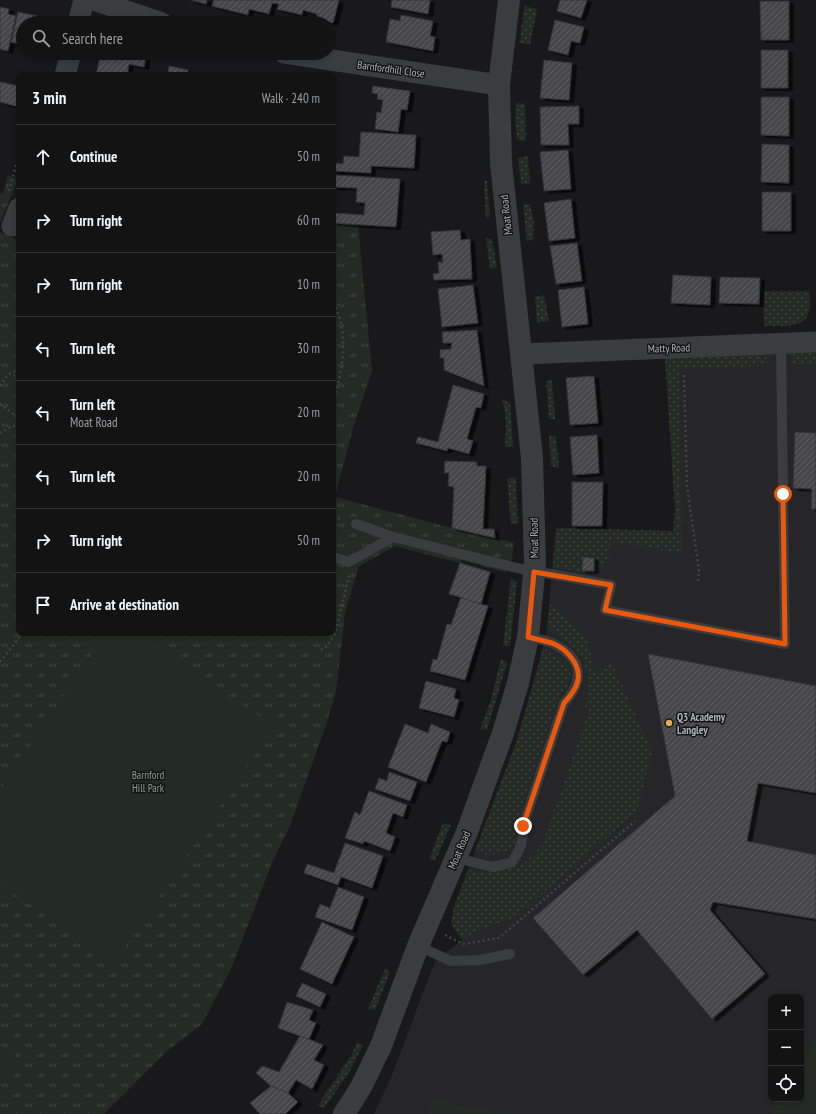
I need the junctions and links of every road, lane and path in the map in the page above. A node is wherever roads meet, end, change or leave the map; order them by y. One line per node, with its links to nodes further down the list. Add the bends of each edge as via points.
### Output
1 (84, 0): 4 (street)
2 (94, 0): 5 (street)
3 (509, 0): 9 (street, Moat Road)
4 (80, 16)
5 (141, 16)
6 (69, 60): 8 (street)
7 (331, 60): 9 (street, Barnfordhill Close)
8 (66, 72)
9 (499, 85): 15 (street, Moat Road, via 500,162)
10 (16, 166): 11 (path)
11 (13, 210)
12 (336, 312): 19 (path, via 341,327 343,350)
13 (816, 342): 14 (street, Matty Road)
14 (781, 344): 15 (street, Matty Road); 27 (lane, via 785,644 605,610 611,585)
15 (522, 354): 27 (street, Moat Road, via 532,458)
16 (16, 371): 18 (path, via 8,374)
17 (684, 375): 28 (path, via 687,486 699,571)
18 (0, 386)
19 (336, 392)
20 (0, 404): 21 (path)
21 (16, 416)
22 (16, 426): 23 (path)
23 (0, 433)
24 (356, 524): 25 (lane)
25 (393, 537): 26 (lane, via 349,562); 27 (lane)
26 (336, 558)
27 (534, 572): 30 (street, Moat Road)
28 (698, 581)
29 (21, 636): 31 (path)
30 (528, 637): 33 (street, Moat Road, via 503,733); 33 (lane, via 554,644 566,652 578,665 579,681 573,694 564,703 523,826 524,838 519,853 511,863 493,867)
31 (0, 662)
32 (635, 821): 34 (path, via 500,938 463,944)
33 (456, 858): 34 (street, Moat Road)
34 (422, 937): 35 (lane, via 451,961 480,960); 36 (street, Moat Road, via 381,1046 361,1087)
35 (510, 954)
36 (344, 1114)

